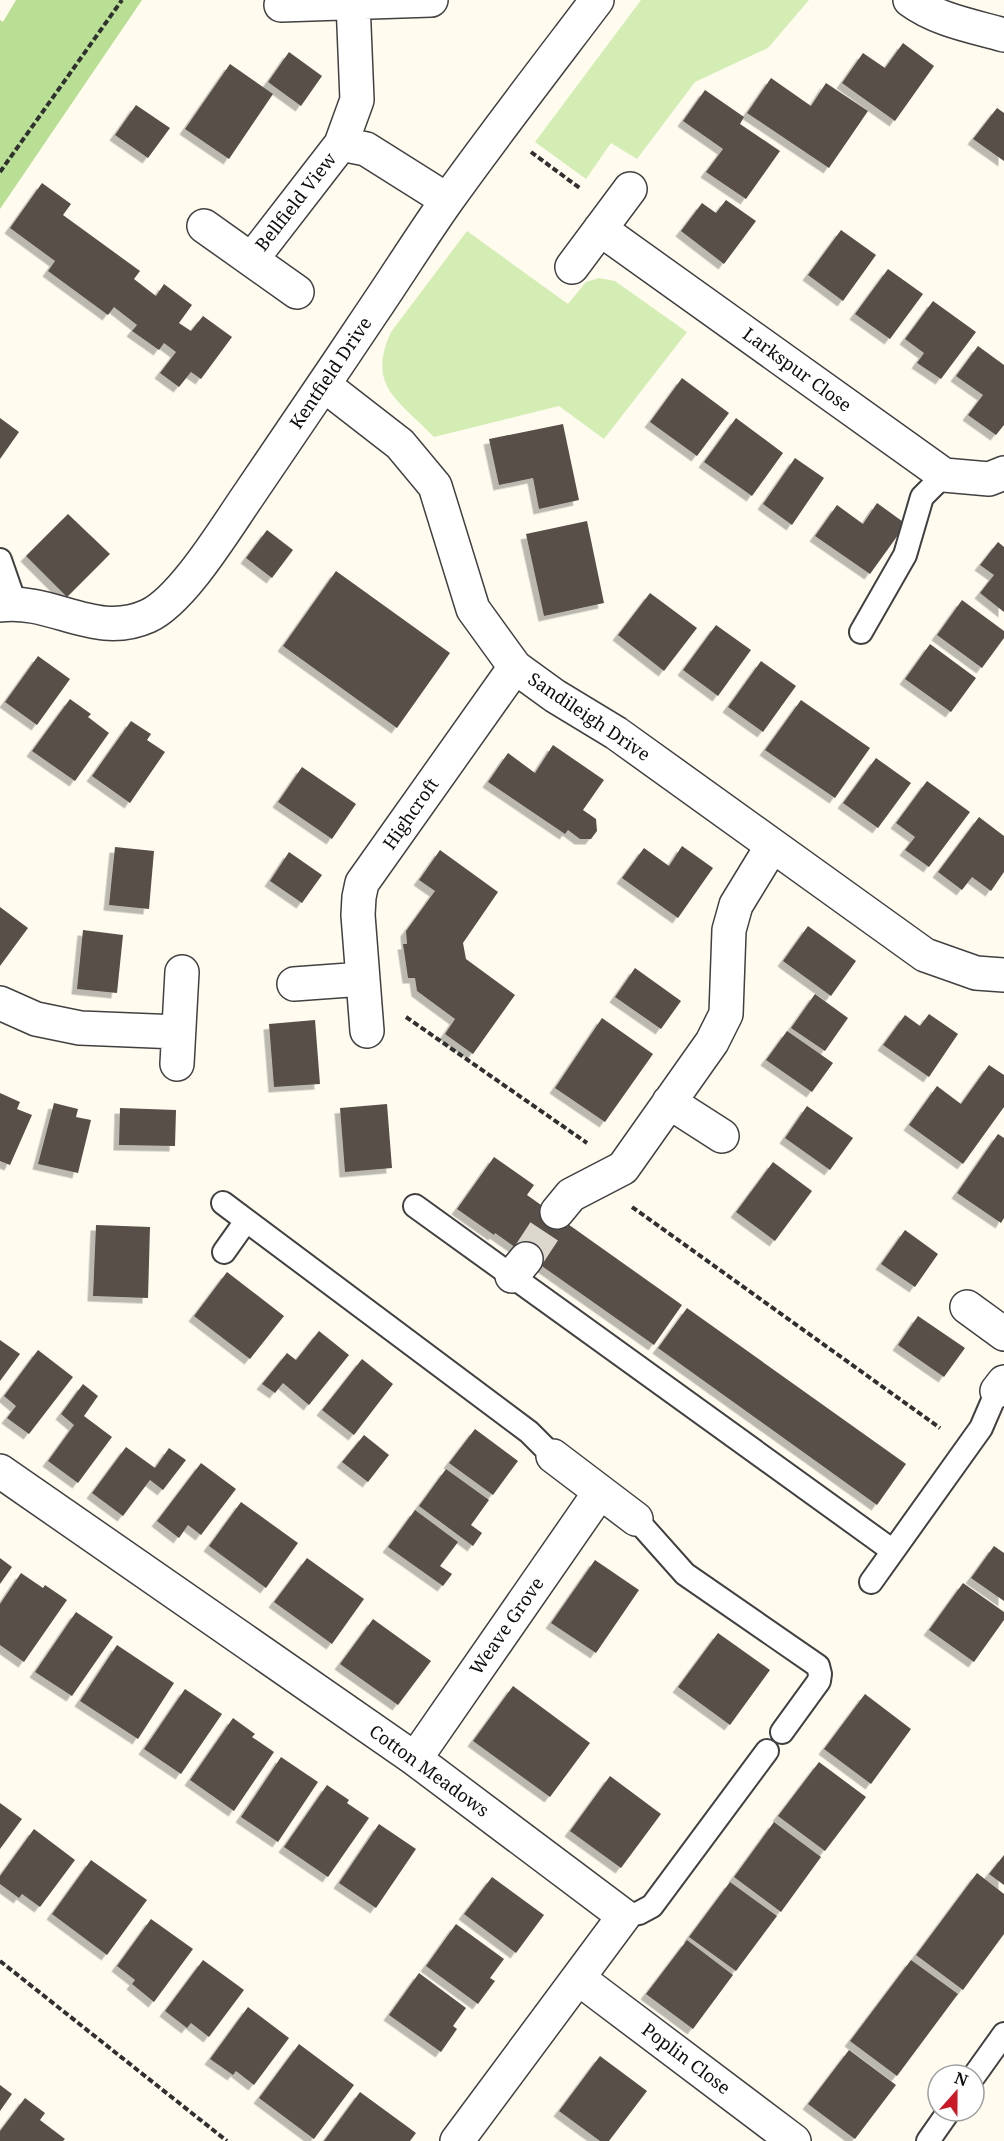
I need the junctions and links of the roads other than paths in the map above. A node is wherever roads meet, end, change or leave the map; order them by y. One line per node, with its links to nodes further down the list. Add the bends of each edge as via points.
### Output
1 (431, 0): 4 (street)
2 (597, 0): 8 (street, Kentfield Drive)
3 (910, 0): 6 (street, via 951,20)
4 (352, 2): 5 (street); 7 (street, Bellfield View, via 357,100)
5 (281, 5)
6 (1004, 35)
7 (341, 144): 8 (street, Bellfield View, via 366,149); 10 (street, Bellfield View)
8 (447, 200): 13 (street, Kentfield Drive)
9 (204, 226): 10 (street, Bellfield View)
10 (252, 259): 12 (street, Bellfield View)
11 (572, 267): 15 (street, Larkspur Close, via 614,210)
12 (297, 291)
13 (324, 385): 17 (street, Kentfield Drive, via 218,539 174,597 150,615 128,624 102,624 41,607); 19 (street, Sandileigh Drive, via 400,444 435,486 473,609)
14 (1004, 473): 15 (street, via 989,480)
15 (944, 476): 18 (lane, via 922,497 905,555)
16 (0, 560): 17 (lane)
17 (7, 604)
18 (861, 632)
19 (515, 667): 20 (street, Sandileigh Drive, via 616,733); 23 (street, Highcroft, via 362,883 358,915)
20 (772, 846): 22 (street, Sandileigh Drive, via 925,955 976,973); 27 (street, via 736,905 729,930 726,1014 712,1042)
21 (182, 972): 25 (street, via 178,1048 36,1019)
22 (1004, 975)
23 (364, 983): 24 (street); 26 (street, Highcroft)
24 (294, 984)
25 (0, 1003)
26 (368, 1031)
27 (669, 1102): 28 (street); 31 (street, via 610,1175 571,1195)
28 (722, 1136)
29 (222, 1203): 32 (lane)
30 (415, 1206): 41 (lane, via 519,1268)
31 (557, 1212)
32 (246, 1221): 33 (lane); 37 (lane, via 528,1432)
33 (224, 1252)
34 (967, 1306): 35 (street)
35 (1004, 1334)
36 (1001, 1386): 41 (lane, via 981,1428)
37 (553, 1456): 39 (street)
38 (0, 1471): 45 (street, Cotton Meadows)
39 (600, 1492): 40 (street); 45 (street, Weave Grove)
40 (636, 1519): 43 (lane, via 675,1566 818,1666 819,1680)
41 (893, 1551): 42 (lane)
42 (871, 1582)
43 (782, 1732)
44 (767, 1751): 46 (lane, via 652,1906)
45 (415, 1759): 46 (street, Cotton Meadows)
46 (624, 1916): 47 (street)
47 (578, 1978): 51 (street); 52 (street, Poplin Close)
48 (1004, 2034): 49 (lane)
49 (983, 2063)
50 (941, 2123): 53 (lane)
51 (457, 2141)
52 (794, 2141)
53 (928, 2141)

